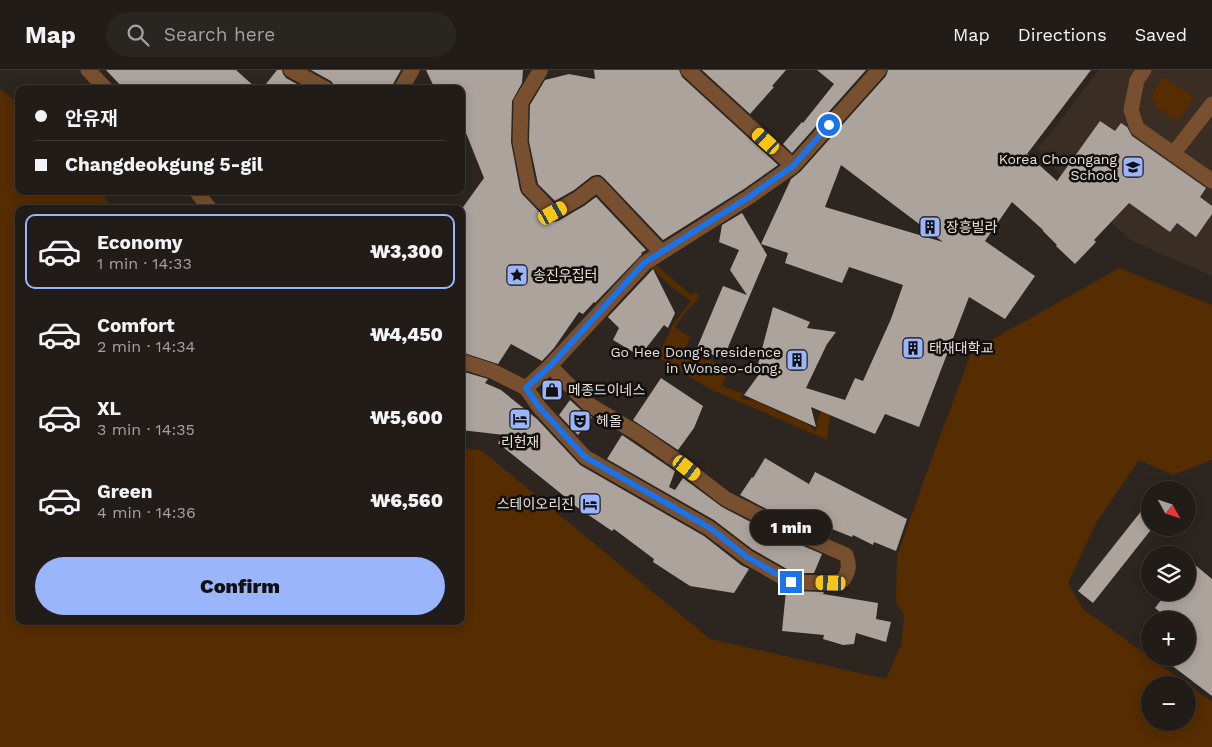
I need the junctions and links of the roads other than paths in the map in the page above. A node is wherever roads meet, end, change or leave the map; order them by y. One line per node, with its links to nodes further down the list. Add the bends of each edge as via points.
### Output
1 (291, 70): 10 (street)
2 (412, 70): 11 (street)
3 (539, 70): 4 (street); 18 (street, via 521,102 520,142 529,188 553,213 598,184)
4 (554, 70)
5 (688, 70): 14 (street)
6 (879, 70): 14 (street)
7 (1144, 70): 13 (street, via 1137,80 1131,110 1137,128)
8 (95, 72): 9 (street)
9 (103, 85)
10 (319, 85)
11 (403, 85)
12 (1212, 104): 13 (street)
13 (1173, 154): 15 (street)
14 (793, 166): 18 (street)
15 (1212, 180)
16 (199, 195): 17 (street)
17 (207, 205)
18 (661, 252): 20 (street, via 644,263)
19 (465, 362): 21 (street)
20 (550, 366): 21 (street); 21 (street, via 588,404 673,458 726,499 846,555 849,564 843,580 831,583 791,582 747,557 710,528 585,457)
21 (526, 388)

